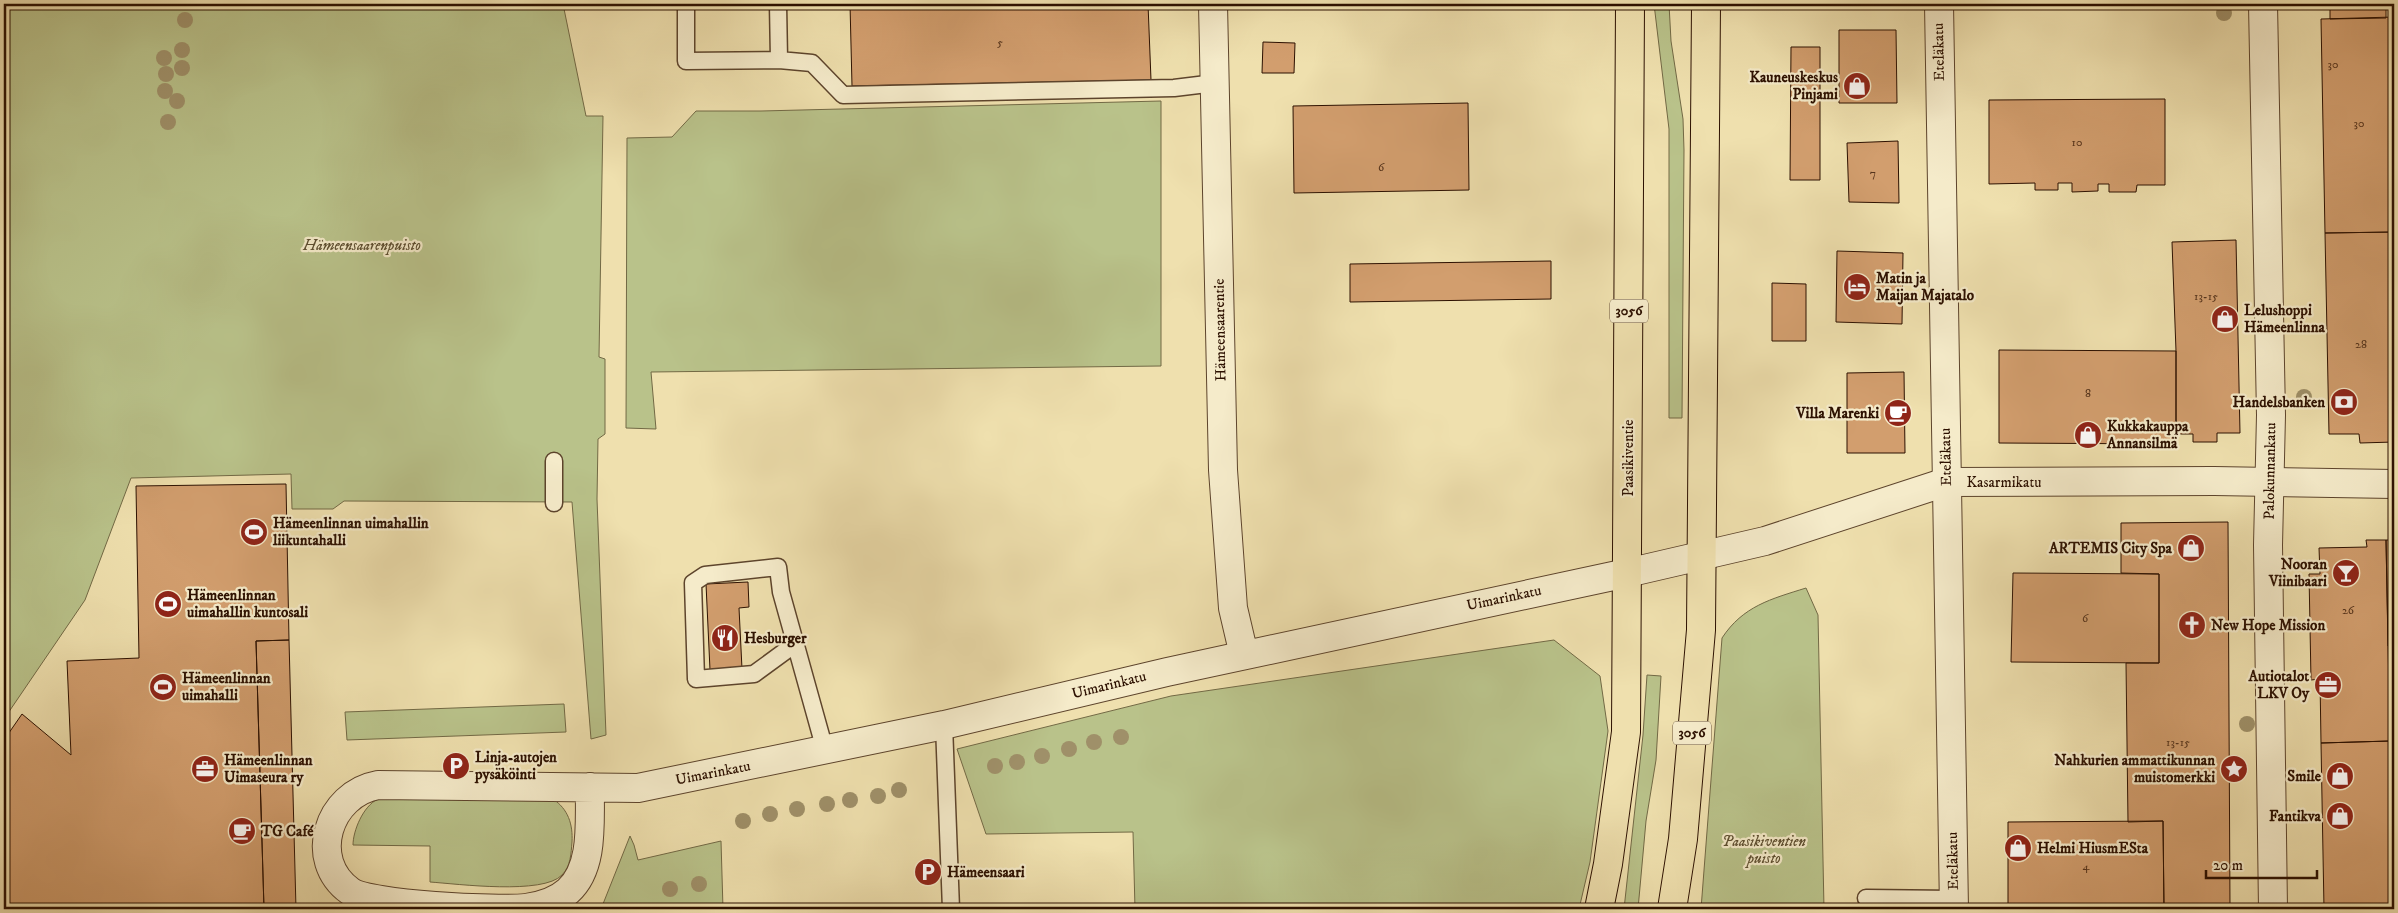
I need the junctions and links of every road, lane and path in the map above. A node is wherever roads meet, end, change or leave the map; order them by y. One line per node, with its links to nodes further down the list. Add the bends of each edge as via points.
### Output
1 (686, 4): 8 (lane, via 686,61)
2 (778, 4): 8 (lane)
3 (1213, 4): 9 (street, Hämeensaarentie)
4 (1630, 4): 16 (main road, Paasikiventie / 3056)
5 (1706, 4): 15 (main road, 3056)
6 (1939, 4): 11 (street, Eteläkatu)
7 (2262, 4): 12 (street, Palokunnankatu, via 2271,415)
8 (779, 60): 9 (lane, via 812,64 843,95 1174,88)
9 (1215, 83): 18 (street, Hämeensaarentie, via 1223,470 1233,608)
10 (554, 461): 14 (lane)
11 (1946, 482): 12 (street, Kasarmikatu); 15 (street, Kasarmikatu, via 1765,541); 25 (street, Eteläkatu)
12 (2269, 482): 13 (street, Kasarmikatu); 30 (street, Palokunnankatu)
13 (2394, 484)
14 (554, 503)
15 (1703, 556): 16 (street, Kasarmikatu); 29 (main road, 3056, via 1701,630 1683,838)
16 (1627, 573): 18 (street, Uimarinkatu); 28 (main road, Paasikiventie / 3056, via 1626,732)
17 (795, 644): 17 (lane, via 754,674 696,679 693,583 705,575 778,567); 20 (lane)
18 (1244, 655): 19 (street, Uimarinkatu)
19 (944, 725): 20 (street, Uimarinkatu); 27 (lane)
20 (825, 750): 21 (street, Uimarinkatu, via 638,788)
21 (590, 786): 23 (street, Uimarinkatu, via 587,861); 24 (street, Uimarinkatu, via 378,784 366,787 337,809 328,828 331,869)
22 (1866, 898): 25 (lane)
23 (570, 900): 26 (street, Uimarinkatu, via 536,906)
24 (357, 902): 26 (street, Uimarinkatu, via 375,900)
25 (1954, 904)
26 (480, 909)
27 (951, 909)
28 (1599, 909)
29 (1672, 909)
30 (2273, 909)

